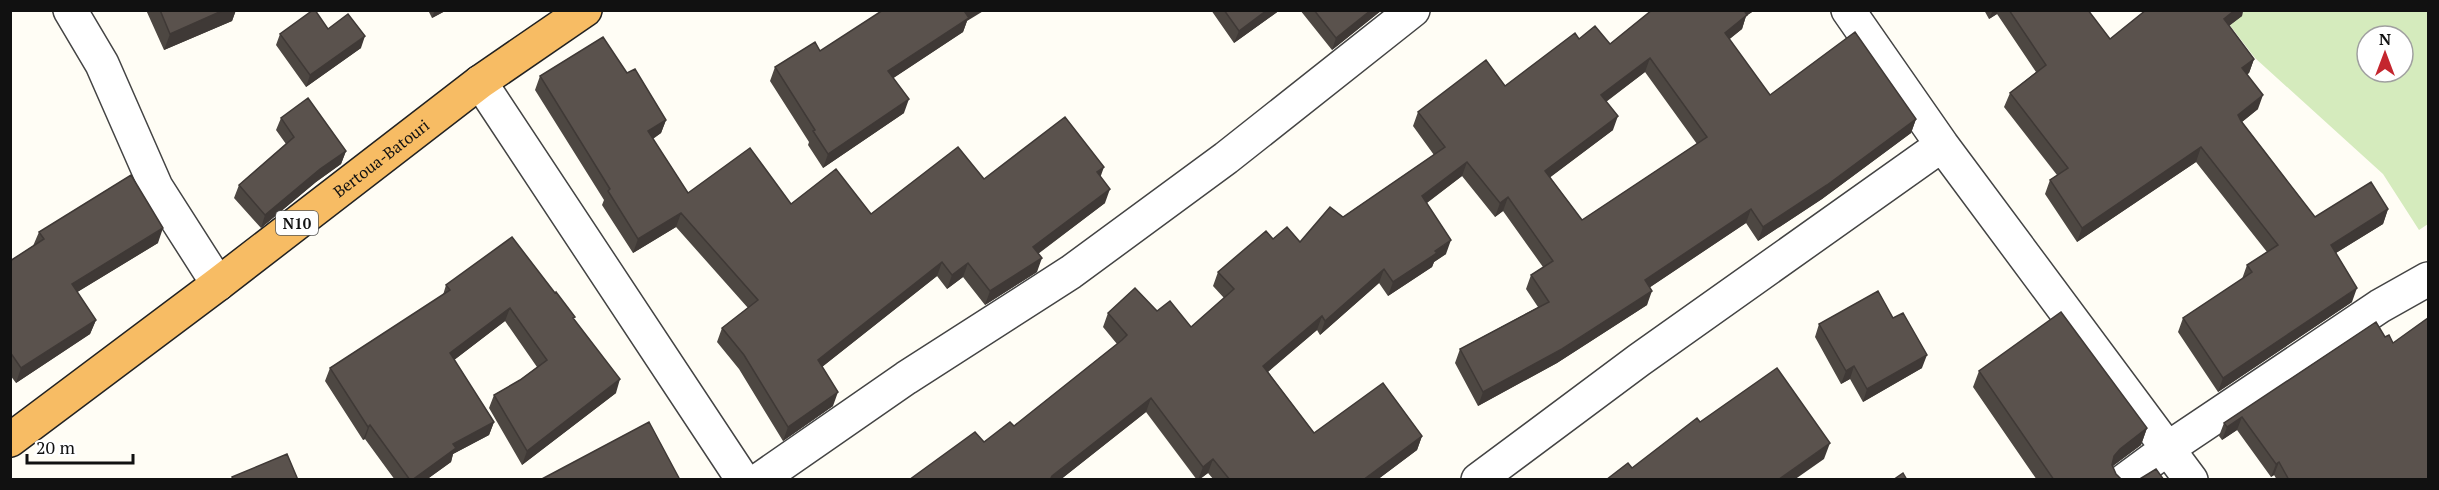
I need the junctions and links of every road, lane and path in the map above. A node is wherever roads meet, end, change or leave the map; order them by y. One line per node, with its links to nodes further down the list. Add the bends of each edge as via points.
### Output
1 (70, 10): 8 (street, via 102,64 156,187)
2 (585, 10): 5 (highway, Bertoua-Batouri / N10)
3 (1413, 10): 12 (street, via 1226,158 1071,272 906,378)
4 (1848, 10): 6 (street)
5 (480, 82): 8 (highway, Bertoua-Batouri / N10); 11 (street)
6 (1942, 145): 10 (street); 13 (street)
7 (2428, 279): 10 (street, via 2380,306)
8 (218, 284): 9 (highway, Bertoua-Batouri / N10)
9 (10, 440)
10 (2167, 449): 14 (street); 15 (street)
11 (743, 480)
12 (759, 480)
13 (1478, 480)
14 (2125, 480)
15 (2191, 480)

